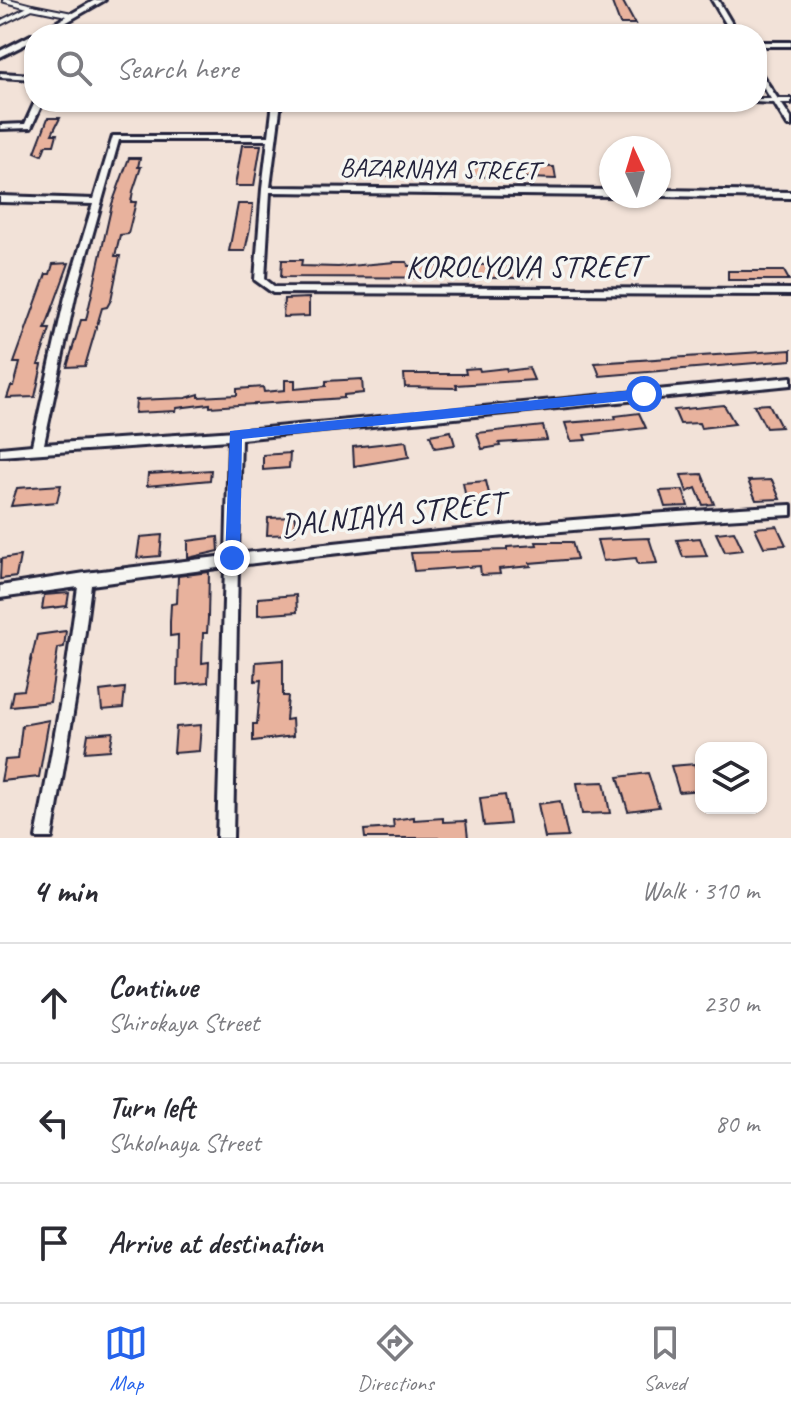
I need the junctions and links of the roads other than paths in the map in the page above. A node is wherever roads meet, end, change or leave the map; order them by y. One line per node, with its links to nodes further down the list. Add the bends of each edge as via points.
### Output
1 (5, 0): 4 (lane)
2 (101, 0): 5 (street)
3 (715, 0): 8 (street)
4 (32, 7): 5 (lane); 6 (lane)
5 (72, 15): 7 (street)
6 (0, 23)
7 (57, 24)
8 (729, 24)
9 (24, 42): 12 (street)
10 (767, 44): 11 (street)
11 (791, 44)
12 (0, 54)
13 (0, 75): 14 (street)
14 (24, 76)
15 (767, 89): 17 (street)
16 (767, 101): 17 (street)
17 (774, 101): 18 (street); 21 (street)
18 (791, 101)
19 (34, 112): 22 (street, via 28,126)
20 (275, 112): 23 (street)
21 (791, 124)
22 (0, 127)
23 (271, 138): 24 (street); 29 (street, via 116,138)
24 (266, 189): 25 (street, BAZARNAYA STREET); 30 (street, via 260,280 273,290)
25 (599, 193)
26 (671, 193): 27 (street)
27 (791, 195)
28 (0, 199): 29 (street)
29 (96, 202): 33 (street)
30 (791, 292)
31 (791, 381): 32 (street)
32 (235, 435): 33 (street); 36 (street)
33 (37, 449): 34 (street)
34 (0, 452)
35 (791, 510): 36 (street, DALNIAYA STREET, via 479,531)
36 (232, 558): 37 (street, DALNIAYA STREET); 40 (street)
37 (85, 579): 38 (street, DALNIAYA STREET); 39 (street)
38 (0, 592)
39 (44, 838)
40 (225, 838)

